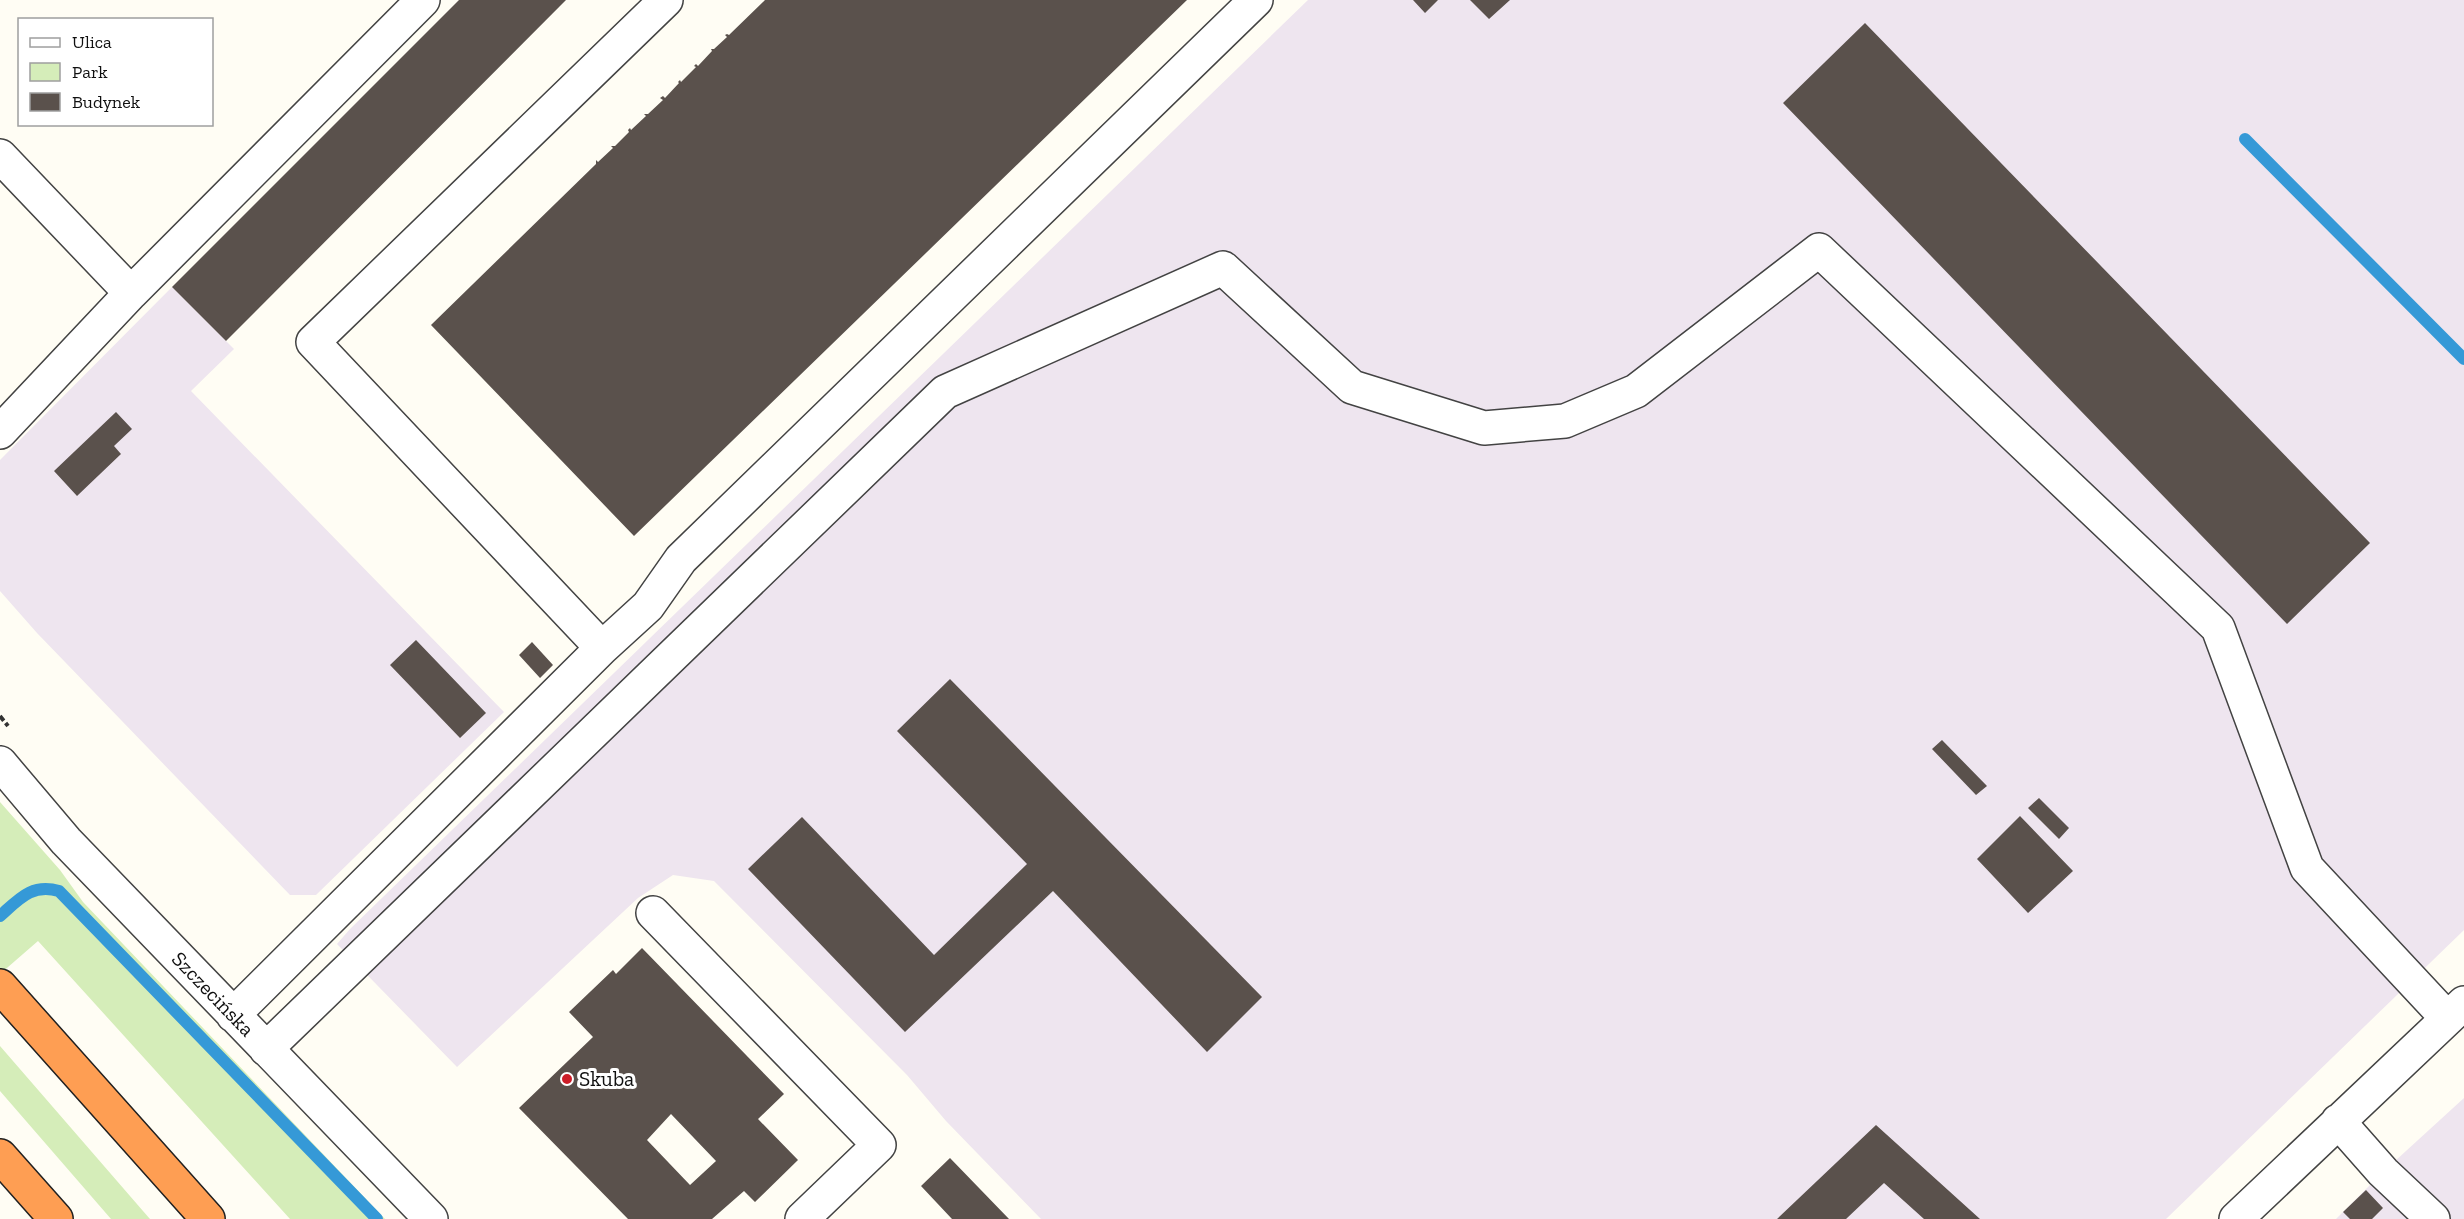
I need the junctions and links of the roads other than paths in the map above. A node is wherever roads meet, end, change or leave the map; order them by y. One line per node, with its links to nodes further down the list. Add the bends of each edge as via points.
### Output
1 (423, 0): 5 (street)
2 (666, 0): 7 (street, via 313,342)
3 (1256, 0): 7 (street, via 681,559 648,606)
4 (0, 156): 5 (street)
5 (131, 293): 6 (street)
6 (0, 432)
7 (602, 648): 12 (street)
8 (0, 763): 12 (street, Szczecińska, via 66,841)
9 (653, 913): 19 (street, via 879,1144)
10 (0, 986): 17 (highway)
11 (2456, 1010): 13 (street, via 2307,868 2218,628 1819,250 1636,391 1565,421 1484,428 1352,387 1223,268 945,392); 14 (street)
12 (233, 1016): 13 (street, Szczecińska)
13 (266, 1049): 18 (street, Szczecińska)
14 (2338, 1121): 20 (street); 21 (street, via 2383,1172)
15 (0, 1156): 16 (highway)
16 (56, 1219)
17 (208, 1219)
18 (431, 1219)
19 (802, 1219)
20 (2236, 1219)
21 (2433, 1219)

